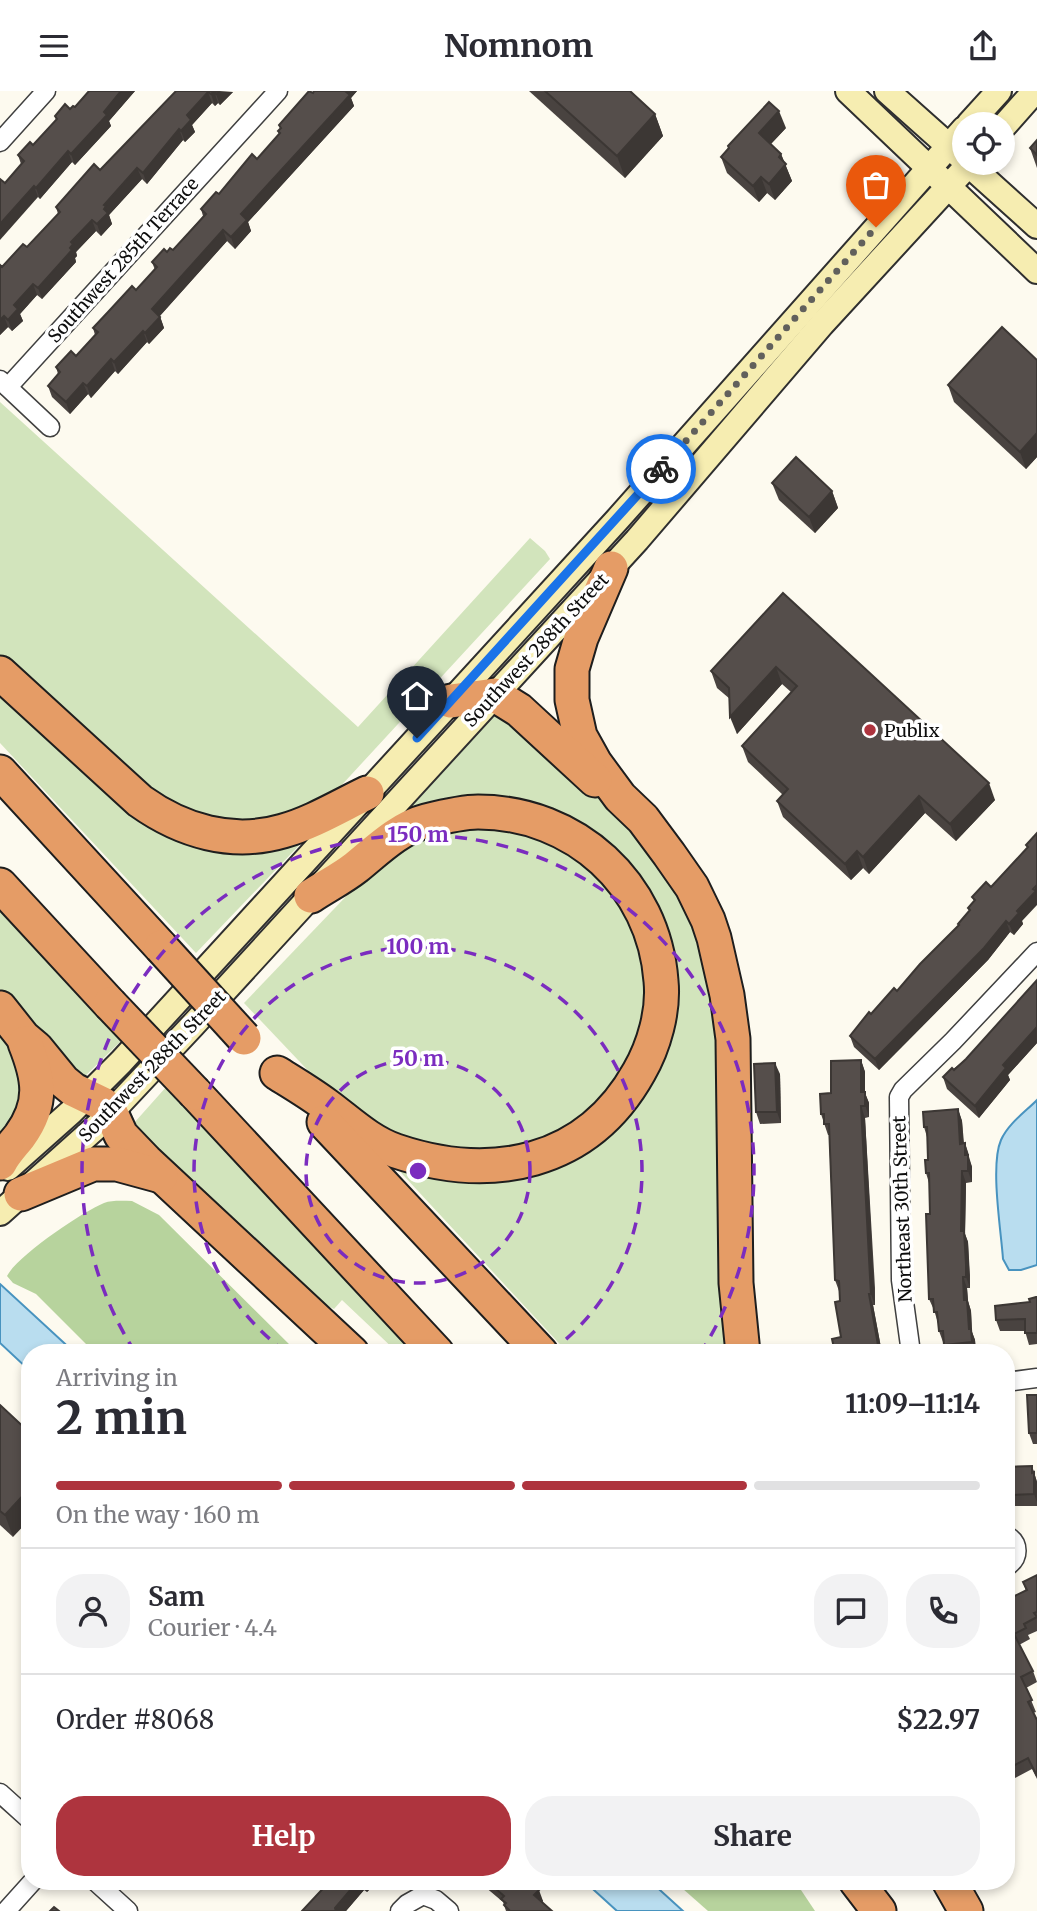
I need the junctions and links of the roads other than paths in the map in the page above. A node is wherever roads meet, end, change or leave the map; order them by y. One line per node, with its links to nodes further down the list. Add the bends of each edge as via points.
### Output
1 (46, 91): 9 (street)
2 (278, 91): 18 (street, Southwest 285th Terrace)
3 (848, 91): 12 (main road)
4 (887, 91): 10 (main road)
5 (999, 91): 7 (main road)
6 (1035, 91): 8 (main road)
7 (980, 112)
8 (1015, 114)
9 (0, 142)
10 (952, 144)
11 (952, 159): 12 (main road, Southwest 288th Street)
12 (929, 168): 15 (main road); 23 (main road, Southwest 288th Street)
13 (954, 175): 15 (main road, Southwest 288th Street)
14 (985, 175): 16 (main road)
15 (948, 187): 17 (main road); 20 (main road, Southwest 288th Street, via 822,324)
16 (1037, 226)
17 (1037, 271)
18 (4, 383): 19 (street, Southwest 285th Terrace)
19 (50, 427)
20 (611, 568): 22 (main road, Southwest 288th Street); 26 (highway, via 578,648 572,669 572,700 580,736)
21 (0, 673): 25 (highway, via 140,801 185,828 233,837 273,834)
22 (495, 695): 23 (highway); 26 (highway, via 519,710 585,773); 28 (main road, Southwest 288th Street)
23 (451, 701): 25 (main road, Southwest 288th Street)
24 (0, 772): 32 (highway, bridge)
25 (367, 793): 33 (main road, Southwest 288th Street)
26 (620, 797): 40 (highway, via 643,819 692,887 708,920 725,984 733,1039 736,1283)
27 (0, 885): 38 (highway, bridge)
28 (311, 896): 32 (highway, via 390,839 424,822 475,812 524,816 580,841 619,874 653,937 661,981 656,1027 644,1063 610,1114 559,1150 504,1165 444,1165 393,1150); 33 (main road, Southwest 288th Street)
29 (1037, 951): 41 (street, Northeast 30th Street, via 899,1097 901,1280)
30 (0, 1008): 31 (highway)
31 (23, 1037): 33 (highway, via 68,1085); 34 (highway, via 36,1071 35,1105 29,1122)
32 (277, 1073): 39 (highway)
33 (100, 1104): 35 (highway, via 121,1135); 36 (main road, Southwest 288th Street)
34 (0, 1163)
35 (162, 1176): 36 (highway, via 117,1164 93,1164); 37 (highway)
36 (7, 1194)
37 (342, 1344)
38 (429, 1344)
39 (533, 1344)
40 (742, 1344)
41 (910, 1344)
42 (1037, 1378): 43 (street)
43 (1015, 1381)
44 (0, 1793): 45 (street)
45 (21, 1812)
46 (25, 1890): 52 (street)
47 (105, 1890): 53 (street)
48 (863, 1890): 56 (highway)
49 (867, 1890): 56 (highway)
50 (954, 1890): 57 (highway)
51 (972, 1890): 58 (highway)
52 (6, 1911)
53 (128, 1911)
54 (400, 1911): 55 (street, via 423,1895)
55 (449, 1911)
56 (879, 1911)
57 (966, 1911)
58 (983, 1911)

